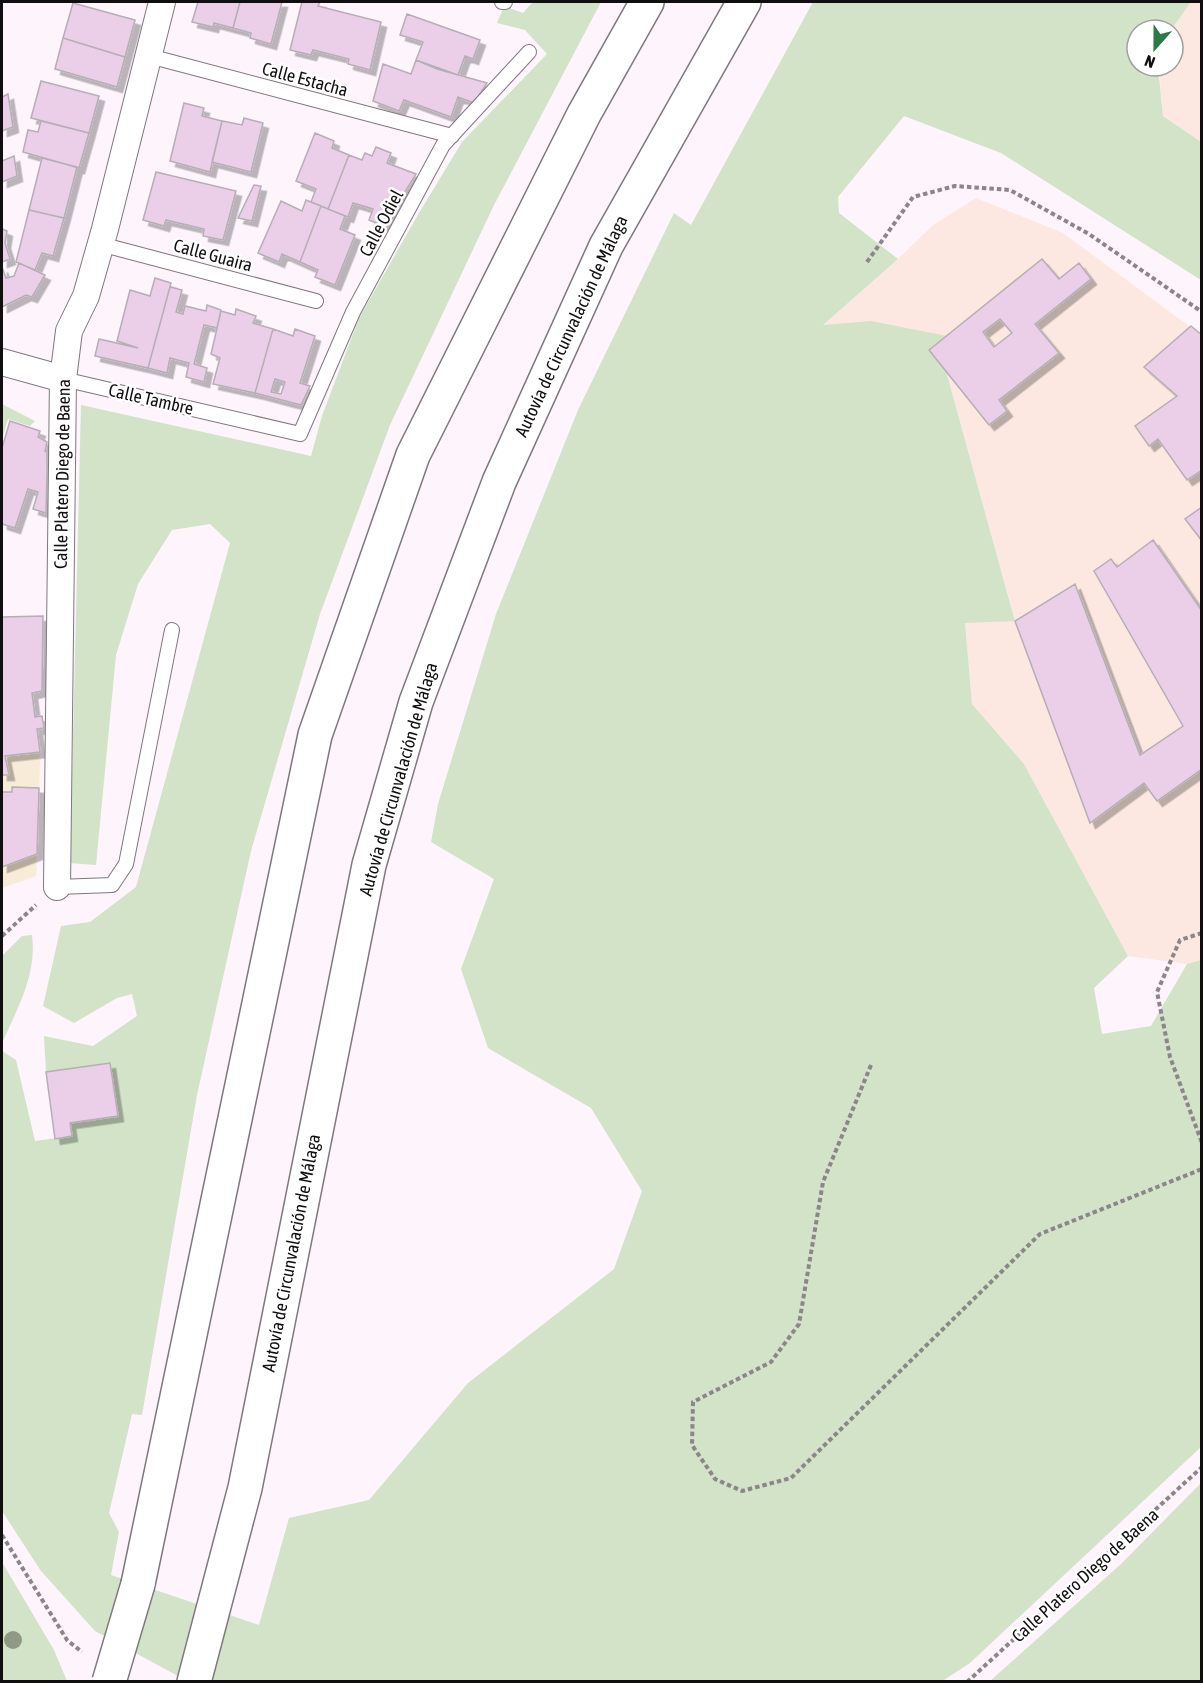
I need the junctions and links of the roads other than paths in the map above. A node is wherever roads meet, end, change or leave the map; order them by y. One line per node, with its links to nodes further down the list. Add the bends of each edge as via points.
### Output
1 (162, 2): 5 (street, Calle Platero Diego de Baena)
2 (647, 2): 14 (highway, bridge, via 584,114 413,455 315,735 138,1584)
3 (744, 2): 15 (highway, Autovía de Circunvalación de Málaga, via 606,246 499,482 416,702 369,865 245,1488)
4 (529, 52): 6 (lane, Calle Odiel)
5 (149, 56): 6 (lane, Calle Estacha); 7 (street, Calle Platero Diego de Baena)
6 (452, 136): 11 (lane, Calle Odiel, via 443,145 353,312)
7 (100, 244): 8 (lane, Calle Guaira); 10 (street, Calle Platero Diego de Baena, via 87,296 69,331)
8 (316, 301)
9 (2, 362): 10 (street, Calle Tambre)
10 (63, 378): 11 (lane, Calle Tambre); 13 (street, Calle Platero Diego de Baena)
11 (300, 434)
12 (172, 630): 13 (lane, via 126,864 112,885)
13 (57, 887)
14 (109, 1682)
15 (194, 1682)

